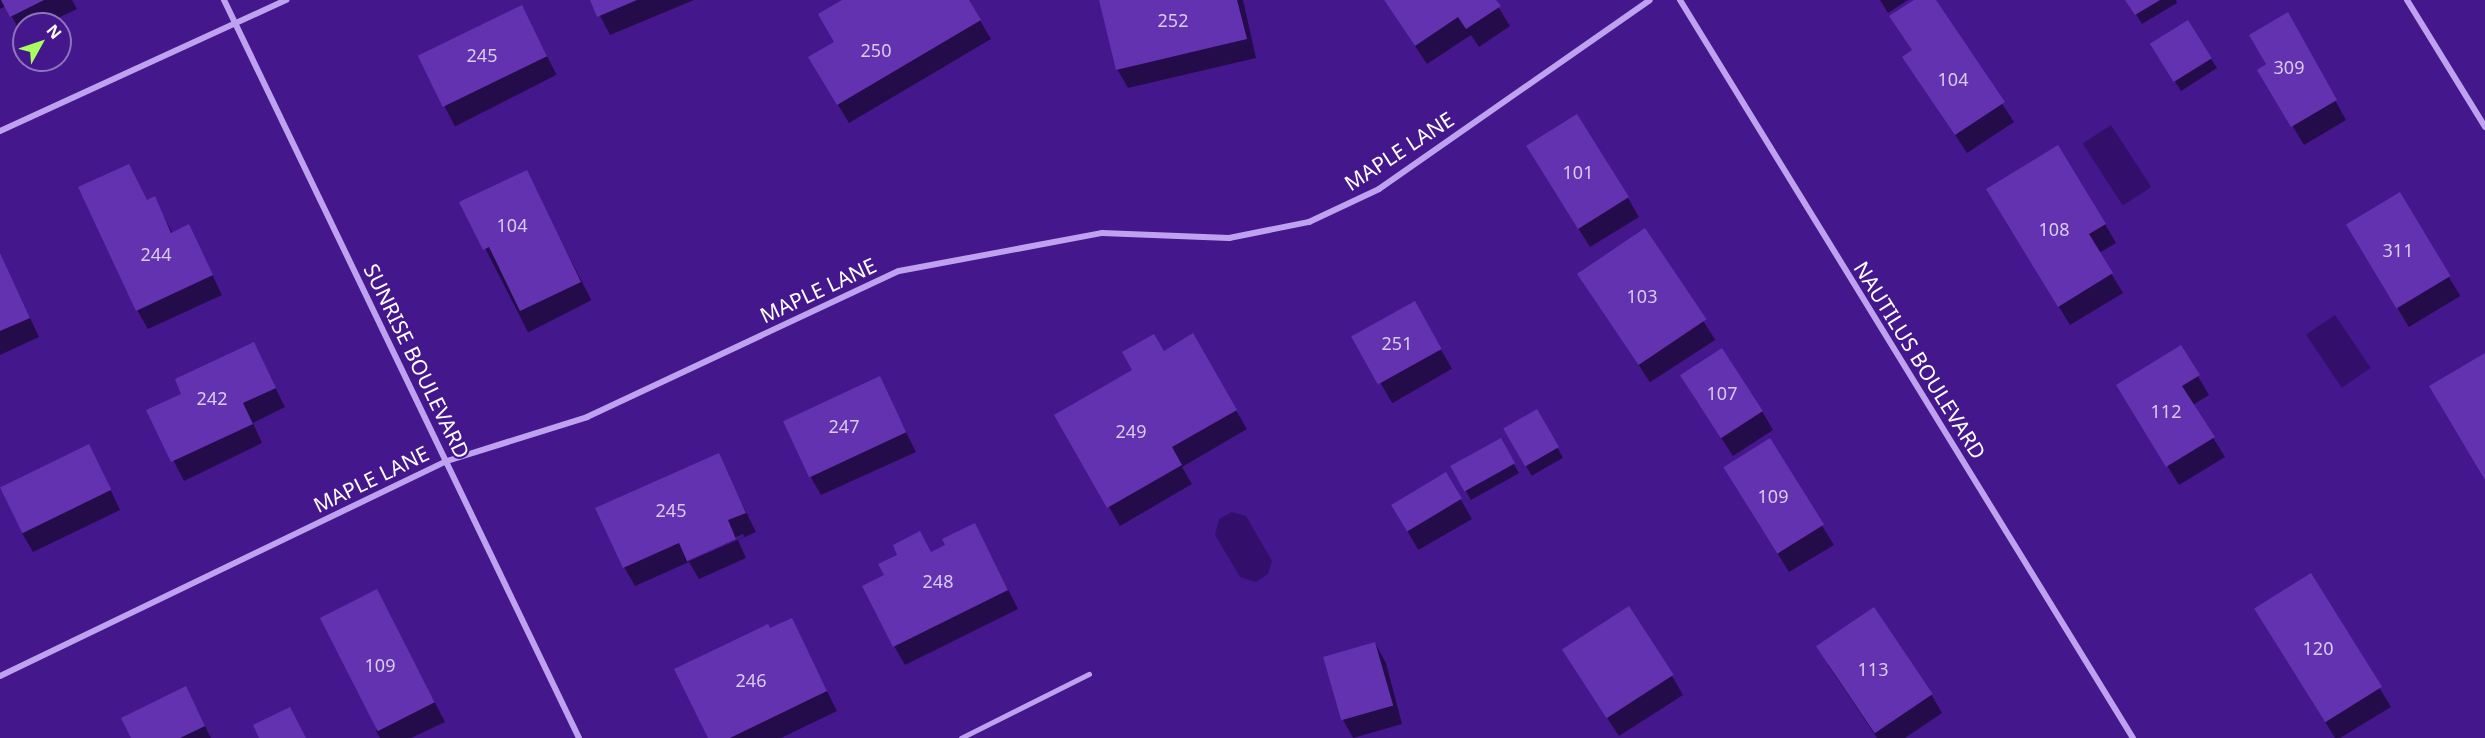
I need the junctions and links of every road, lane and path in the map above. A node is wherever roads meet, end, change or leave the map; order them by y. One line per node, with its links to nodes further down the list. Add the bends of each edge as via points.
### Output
1 (224, 0): 6 (street, SUNRISE BOULEVARD)
2 (286, 0): 6 (street)
3 (1650, 0): 9 (street, MAPLE LANE, via 1379,189 1309,222 1229,238 1102,233 899,271 587,417)
4 (1680, 0): 14 (street, NAUTILUS BOULEVARD)
5 (2407, 0): 7 (street)
6 (234, 21): 8 (street); 9 (street, SUNRISE BOULEVARD)
7 (2485, 127)
8 (0, 131)
9 (447, 461): 11 (street, MAPLE LANE); 12 (street, SUNRISE BOULEVARD)
10 (1089, 674): 13 (lane)
11 (0, 676)
12 (579, 738)
13 (961, 738)
14 (2133, 738)

